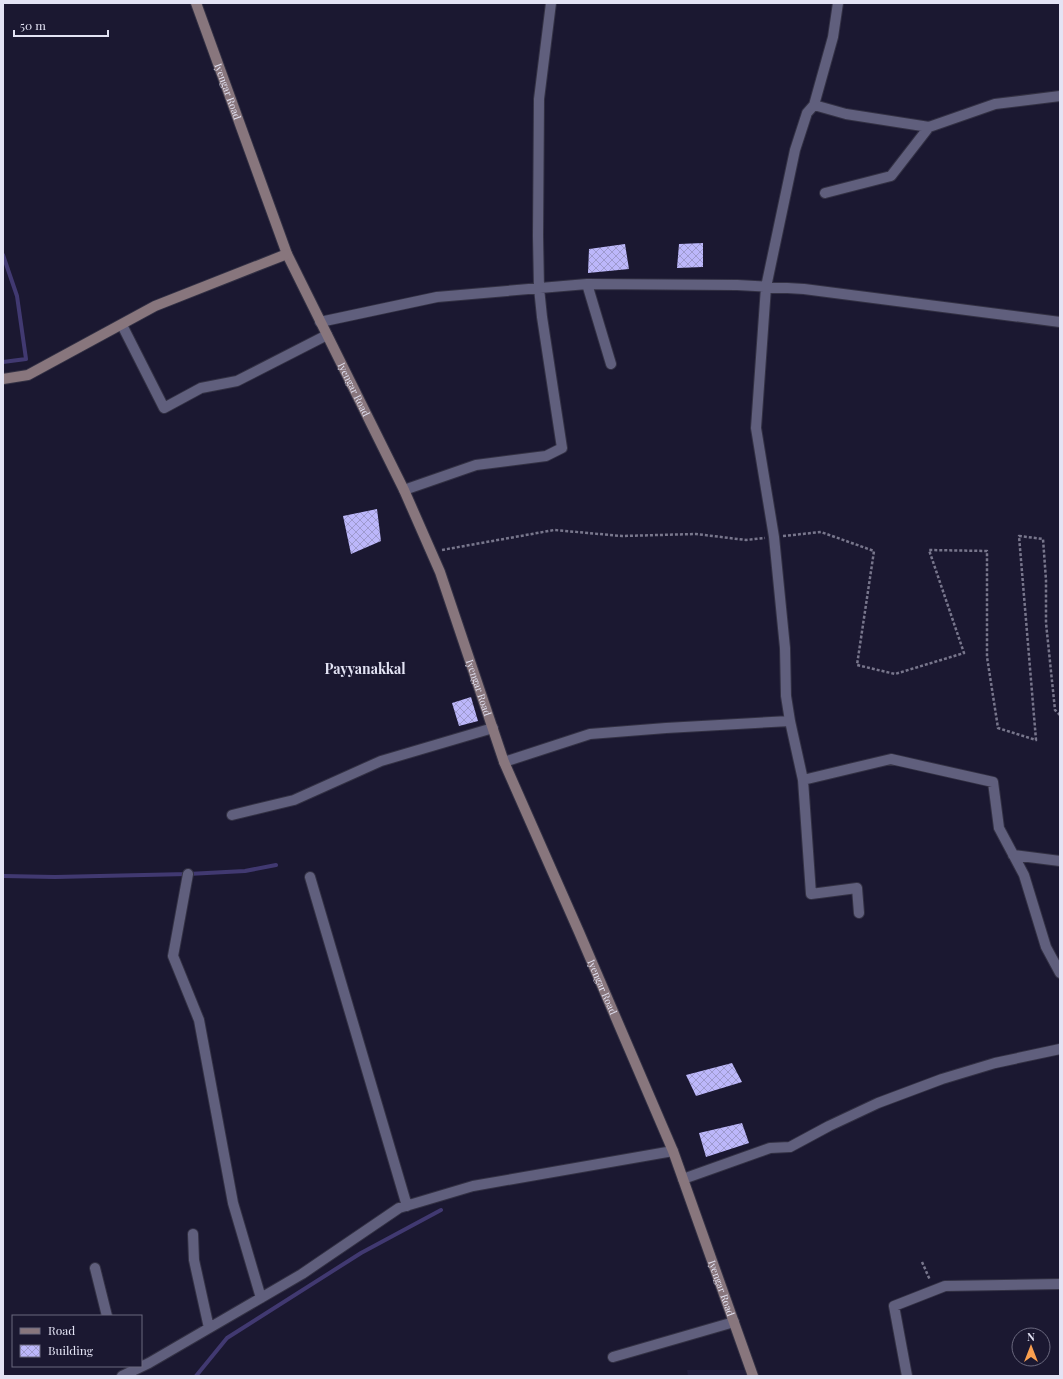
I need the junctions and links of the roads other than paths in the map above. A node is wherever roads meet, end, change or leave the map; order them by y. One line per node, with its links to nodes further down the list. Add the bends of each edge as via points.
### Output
1 (196, 3): 8 (main road, Iyengar Road)
2 (551, 3): 11 (street, via 538,99)
3 (838, 3): 5 (street, via 833,37)
4 (1060, 96): 6 (street, via 995,104)
5 (814, 105): 6 (street, via 846,114); 10 (street, via 807,113 795,150)
6 (929, 127): 7 (street, via 891,176)
7 (825, 193)
8 (287, 254): 12 (main road, Iyengar Road); 14 (main road, via 155,306)
9 (587, 284): 10 (street); 11 (street); 16 (street)
10 (766, 287): 13 (street, via 804,289); 19 (street, via 756,428 774,537)
11 (539, 288): 12 (street, via 437,297); 18 (street, via 562,448 546,456 476,465)
12 (320, 322): 15 (main road, Iyengar Road)
13 (1060, 322)
14 (122, 325): 15 (street, via 164,408 201,388 237,381); 17 (main road, via 28,375)
15 (327, 335): 18 (main road, Iyengar Road)
16 (611, 364)
17 (3, 380)
18 (404, 490): 20 (main road, Iyengar Road, via 440,572)
19 (790, 721): 21 (street, via 590,734); 22 (street)
20 (493, 728): 21 (main road, Iyengar Road); 23 (street, via 381,761 294,800)
21 (504, 762): 31 (main road, Iyengar Road)
22 (803, 780): 24 (street, via 891,759 993,782 999,828); 28 (street, via 811,894 857,888)
23 (232, 815)
24 (1013, 854): 25 (street); 29 (street, via 1024,875 1046,947)
25 (1060, 862)
26 (188, 874): 37 (street, via 173,956 199,1020 233,1202)
27 (310, 878): 33 (street)
28 (859, 913)
29 (1060, 973)
30 (1060, 1049): 32 (street, via 995,1063 942,1079 878,1103 790,1147 770,1148)
31 (673, 1151): 32 (main road, Iyengar Road); 33 (street, via 473,1186)
32 (683, 1179): 39 (main road, Iyengar Road)
33 (407, 1206): 37 (street, via 399,1208 302,1274)
34 (193, 1234): 40 (street, via 194,1260)
35 (95, 1268): 38 (street)
36 (1060, 1284): 46 (street, via 944,1286 894,1306)
37 (261, 1298): 40 (street)
38 (107, 1315)
39 (734, 1322): 41 (street); 45 (main road, Iyengar Road)
40 (209, 1328): 42 (street)
41 (613, 1357)
42 (142, 1365)
43 (137, 1367): 44 (street)
44 (122, 1372)
45 (753, 1376)
46 (907, 1376)

